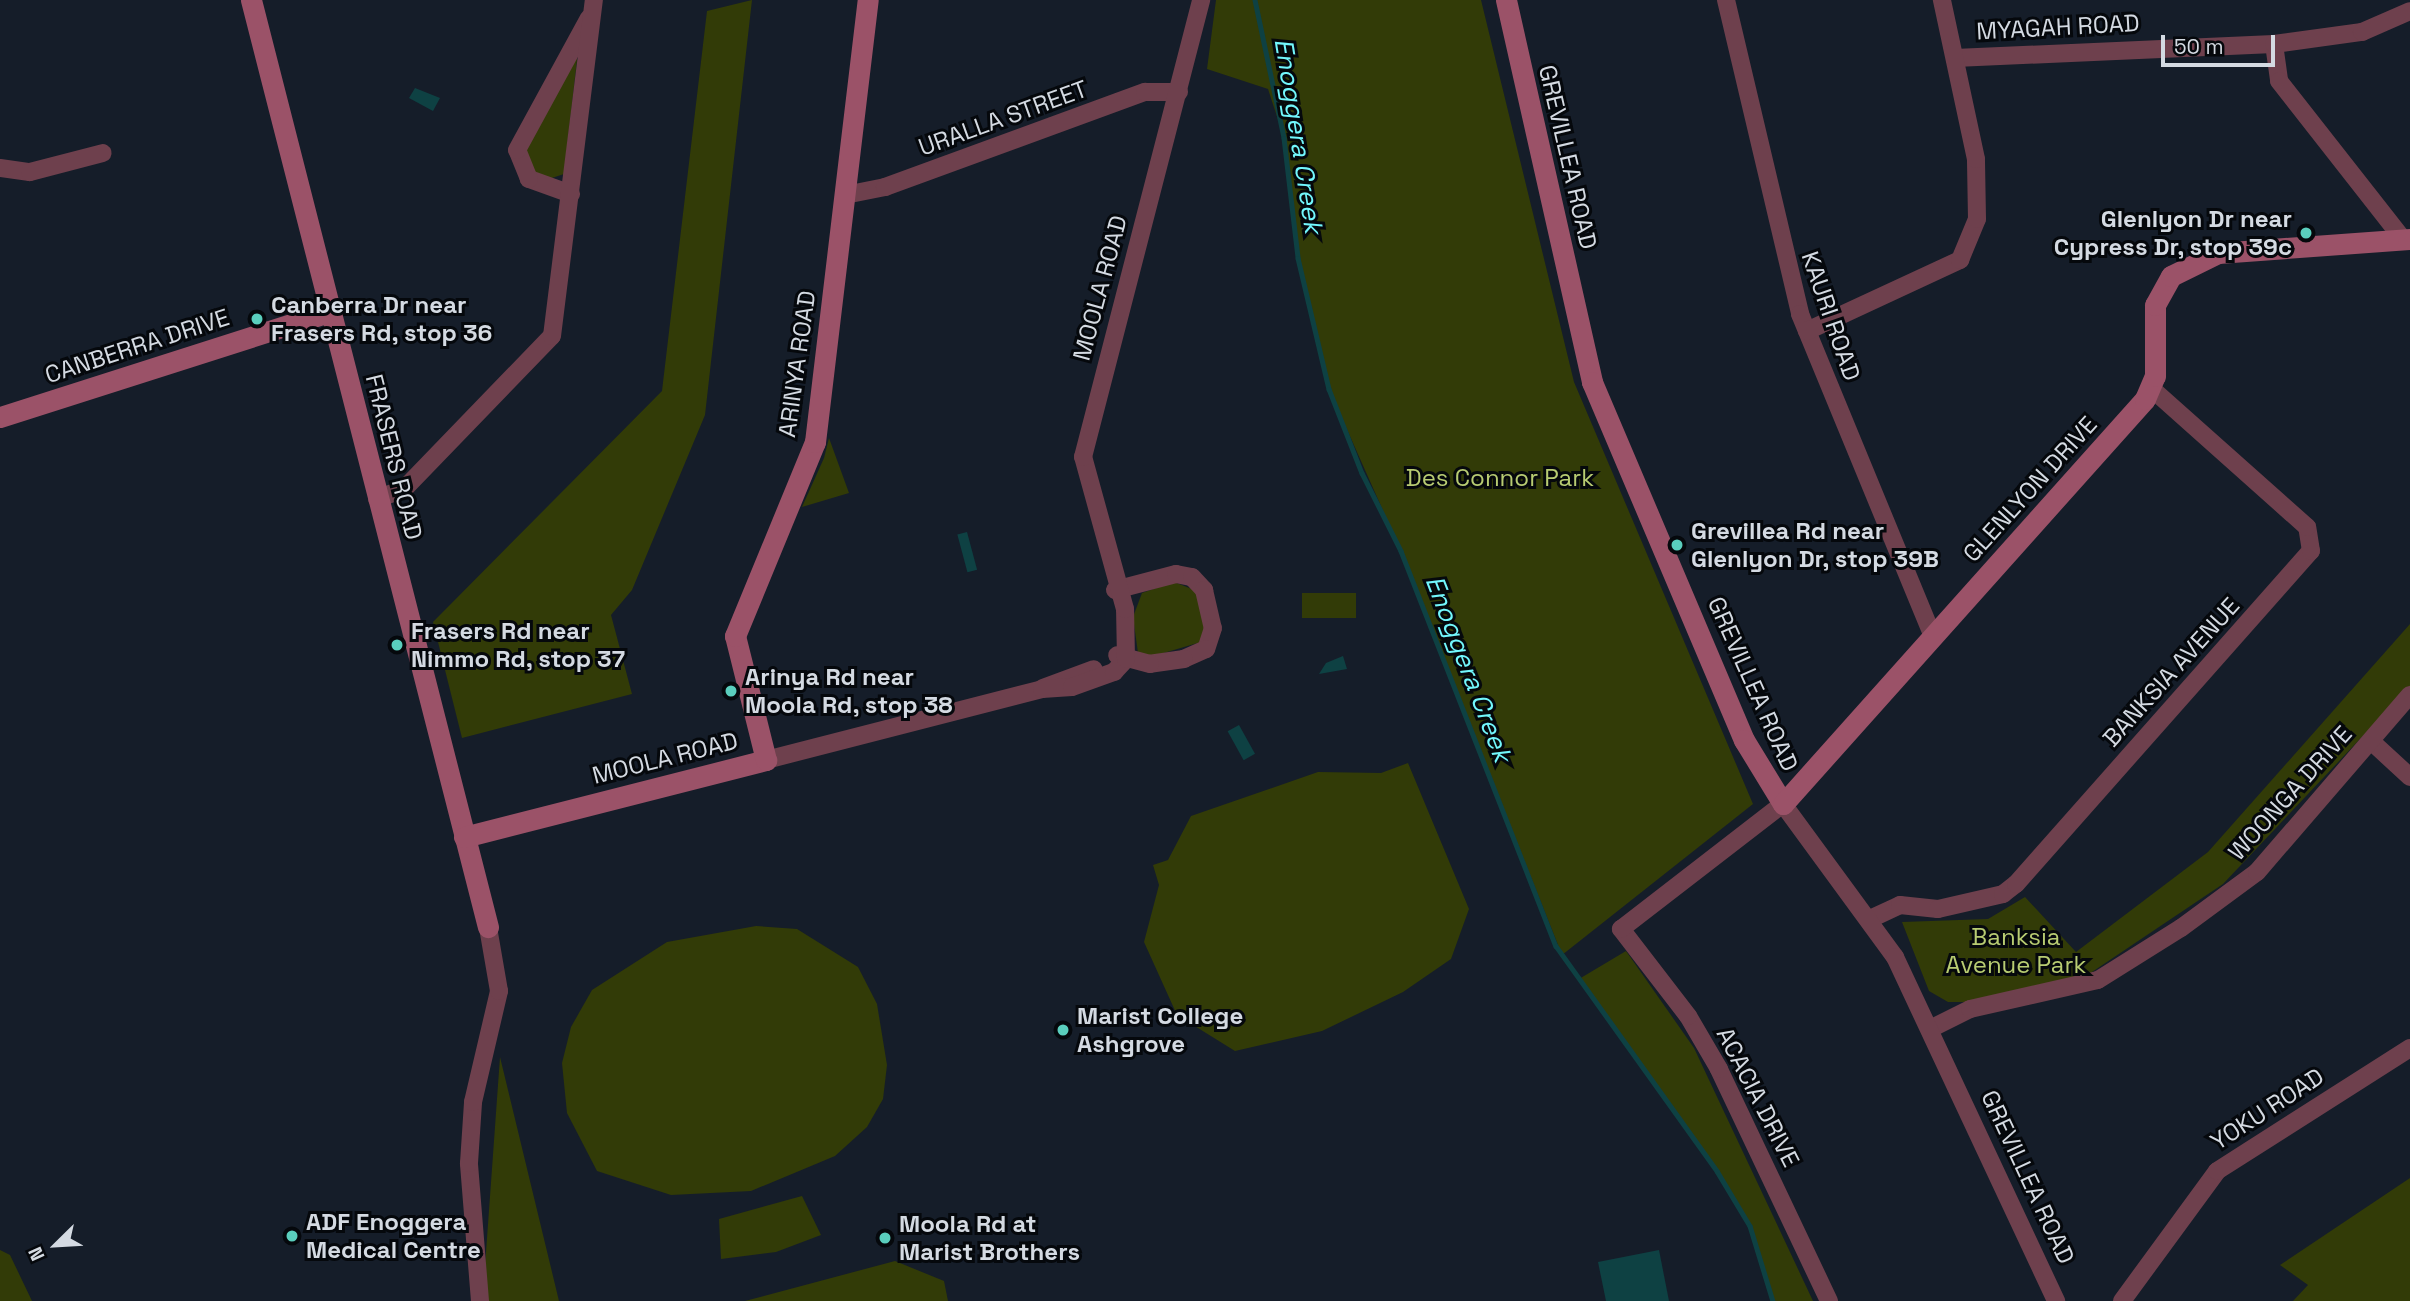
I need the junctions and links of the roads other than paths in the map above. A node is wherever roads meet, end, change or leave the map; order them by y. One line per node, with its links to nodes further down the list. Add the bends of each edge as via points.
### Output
1 (251, 0): 17 (street, FRASERS ROAD)
2 (868, 0): 15 (street, ARINYA ROAD)
3 (1201, 0): 11 (street, MOOLA ROAD)
4 (1506, 0): 29 (street, GREVILLEA ROAD, via 1592,382 1744,740)
5 (1726, 0): 18 (street, KAURI ROAD, via 1780,244)
6 (1942, 0): 10 (street)
7 (593, 6): 14 (street); 14 (street, via 517,150 527,177)
8 (2410, 11): 9 (street, MYAGAH ROAD, via 2362,32)
9 (2274, 44): 10 (street, MYAGAH ROAD); 16 (street, via 2280,81)
10 (1955, 58): 18 (street, via 1980,192 1977,219 1960,260)
11 (1179, 92): 15 (street, URALLA STREET, via 1145,92 885,187); 22 (street, MOOLA ROAD, via 1083,457)
12 (103, 153): 13 (street, via 30,172)
13 (0, 168)
14 (571, 194): 21 (street, via 550,341 405,488)
15 (845, 195): 27 (street, ARINYA ROAD, via 815,442 735,636)
16 (2406, 239): 19 (street, via 2218,253 2181,268 2155,305)
17 (330, 312): 20 (street, CANBERRA DRIVE); 21 (street, FRASERS ROAD)
18 (1807, 331): 23 (street, KAURI ROAD)
19 (2152, 389): 23 (street, GLENLYON DRIVE); 31 (street, BANKSIA AVENUE, via 2307,527 2311,551 2016,884 2003,894 1938,909 1900,905)
20 (0, 417)
21 (377, 499): 30 (street, FRASERS ROAD)
22 (1115, 590): 24 (street, MOOLA ROAD, via 1131,637); 24 (street, via 1176,575 1192,578 1204,590 1213,628 1206,649 1184,659)
23 (1932, 634): 29 (street, GLENLYON DRIVE)
24 (1122, 657): 27 (street, MOOLA ROAD, via 1103,677)
25 (2410, 695): 26 (street, WOONGA DRIVE)
26 (2371, 741): 28 (street); 34 (street, WOONGA DRIVE, via 2257,872 2181,928 2098,980 1970,1009)
27 (766, 760): 30 (street, MOOLA ROAD)
28 (2410, 777)
29 (1783, 804): 31 (street, GREVILLEA ROAD); 33 (street, GLENLYON DRIVE)
30 (464, 837): 32 (street, FRASERS ROAD)
31 (1870, 919): 34 (street, GREVILLEA ROAD)
32 (488, 927): 36 (street, via 499,991 473,1102 469,1163)
33 (1622, 929): 37 (street, ACACIA DRIVE, via 1688,1016 1719,1069)
34 (1932, 1028): 38 (street, GREVILLEA ROAD)
35 (2410, 1048): 39 (street, YOKU ROAD, via 2217,1171)
36 (480, 1301)
37 (1829, 1301)
38 (2056, 1301)
39 (2122, 1301)

